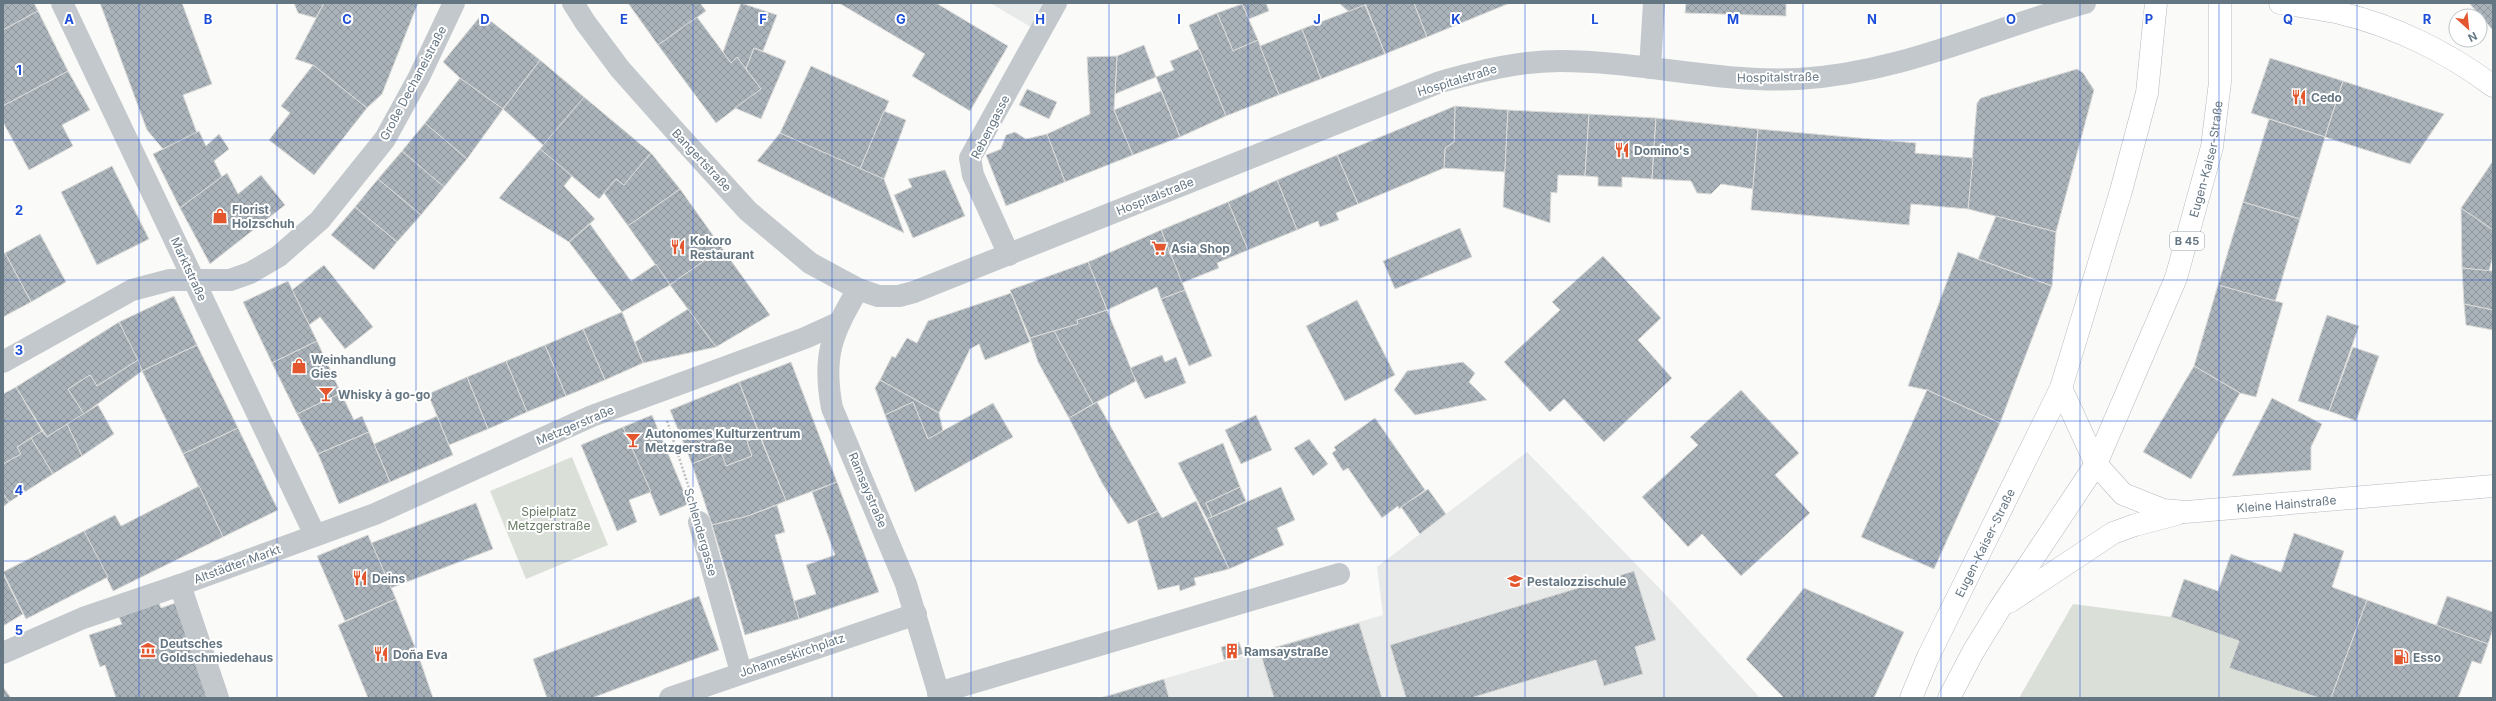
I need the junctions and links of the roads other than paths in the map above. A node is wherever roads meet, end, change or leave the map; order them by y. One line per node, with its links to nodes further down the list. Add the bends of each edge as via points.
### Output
1 (62, 3): 13 (street, Marktstraße)
2 (454, 3): 13 (street, Große Dechaneistraße, via 419,77 385,139 320,220 279,256 250,273 230,280)
3 (574, 3): 14 (street, Bangertstraße, via 620,69 748,211 810,263)
4 (1056, 3): 12 (street, Rebengasse, via 970,158 973,175)
5 (1654, 3): 10 (street)
6 (2085, 3): 10 (street, Hospitalstraße, via 1915,59 1862,71 1815,78 1739,80)
7 (2156, 3): 17 (main road, Eugen-Kaiser-Straße, via 2147,93 2121,191)
8 (2220, 3): 18 (main road, Eugen-Kaiser-Straße / B 45, via 2220,82 2212,147 2199,203 2176,278)
9 (2280, 3): 11 (main road, via 2341,14 2382,27 2467,66)
10 (1650, 68): 12 (street, Hospitalstraße, via 1560,61 1498,66 1440,82)
11 (2493, 86)
12 (1009, 255): 14 (street, Hospitalstraße, via 899,296 878,296)
13 (194, 279): 16 (street, Große Dechaneistraße, via 170,280 132,290); 22 (street, Marktstraße)
14 (858, 289): 15 (street, Ramsaystraße)
15 (838, 323): 22 (street, Metzgerstraße, via 805,338 592,416 375,514); 26 (street, Ramsaystraße, via 828,356 827,380 832,408 887,535)
16 (3, 362)
17 (2061, 388): 18 (main road); 32 (main road, Eugen-Kaiser-Straße, via 1928,657)
18 (2096, 464): 20 (main road, Kleine Hainstraße, via 2123,494 2163,510); 25 (main road, Eugen-Kaiser-Straße)
19 (2493, 486): 20 (main road, Kleine Hainstraße)
20 (2186, 512): 25 (main road, via 2113,533)
21 (699, 522): 28 (street, Schlendergasse)
22 (315, 535): 24 (street, Altstädter Markt)
23 (1339, 574): 29 (street, Ramsaystraße)
24 (180, 585): 27 (street, via 83,618); 30 (street, Altstädter Markt)
25 (2000, 608): 33 (main road, Eugen-Kaiser-Straße)
26 (916, 614): 28 (street, Johanneskirchplatz); 29 (street, Ramsaystraße)
27 (3, 653)
28 (741, 672): 31 (street, Johanneskirchplatz)
29 (939, 696)
30 (218, 698)
31 (670, 698)
32 (1911, 698)
33 (1949, 698)

